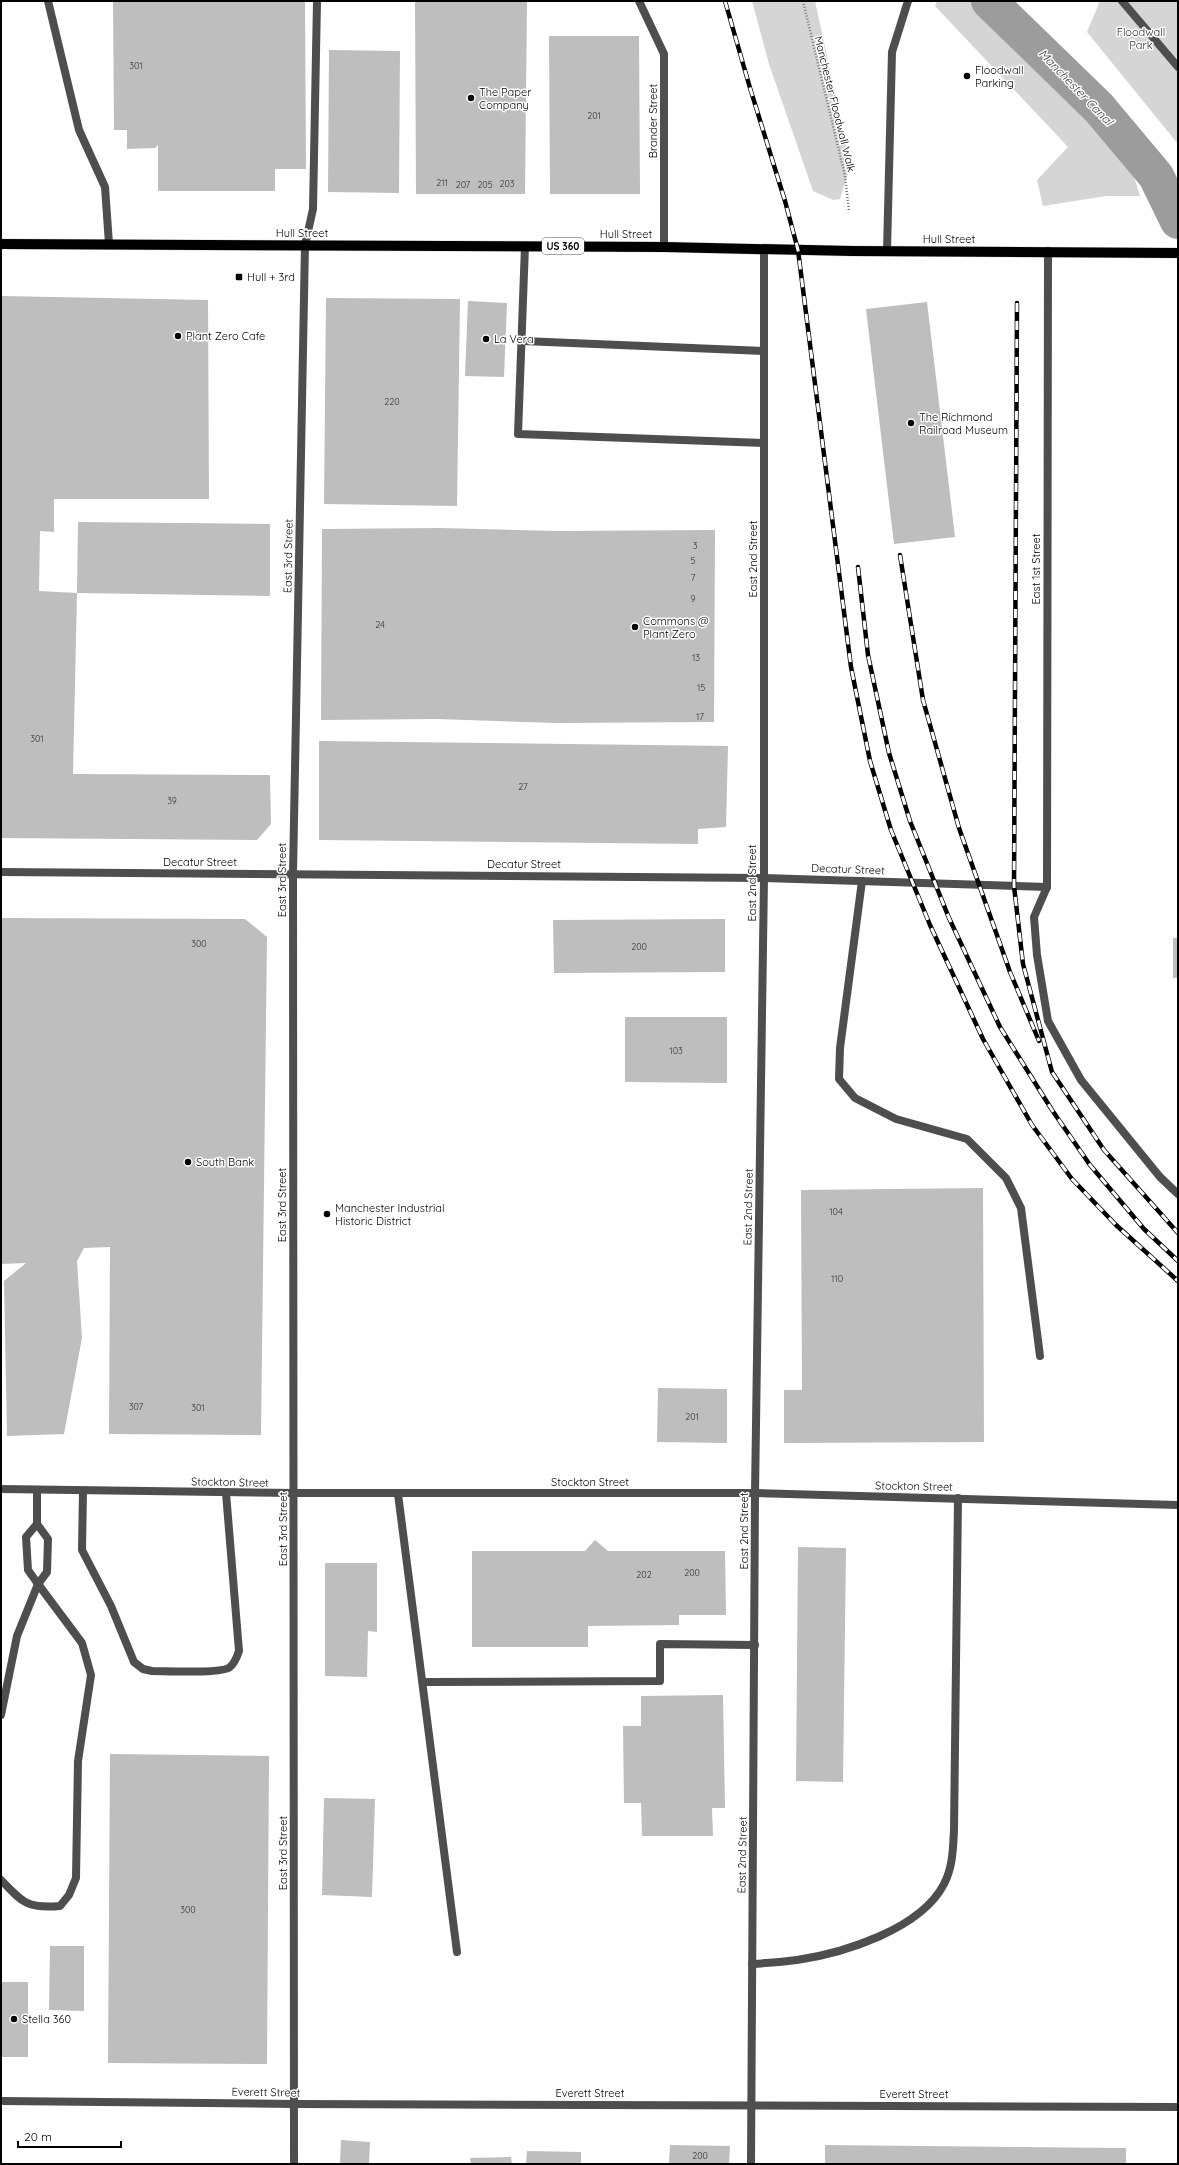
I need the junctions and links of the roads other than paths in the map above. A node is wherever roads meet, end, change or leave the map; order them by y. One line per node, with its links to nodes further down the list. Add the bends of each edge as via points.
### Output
1 (48, 1): 8 (street, via 79,130 105,187)
2 (317, 1): 9 (street, East 3rd Street, via 313,209)
3 (639, 1): 11 (street, Brander Street, via 664,54)
4 (908, 1): 13 (street, via 892,52)
5 (1122, 1): 6 (street)
6 (1178, 67)
7 (1, 244): 8 (main road, Hull Street / US 360)
8 (109, 244): 9 (main road, Hull Street / US 360)
9 (305, 245): 10 (main road, Hull Street / US 360); 20 (street, East 3rd Street)
10 (525, 246): 11 (main road, Hull Street / US 360); 16 (street)
11 (664, 247): 12 (main road, Hull Street / US 360)
12 (764, 250): 13 (main road, Hull Street / US 360); 17 (street, East 2nd Street)
13 (888, 251): 14 (main road, Hull Street / US 360)
14 (1048, 251): 15 (main road, Hull Street / US 360); 23 (street, East 1st Street)
15 (1178, 253)
16 (523, 341): 17 (street); 18 (street, via 518,434)
17 (764, 351): 18 (street, East 2nd Street)
18 (764, 443): 21 (street, East 2nd Street)
19 (1, 872): 20 (street, Decatur Street)
20 (293, 874): 21 (street, Decatur Street); 30 (street, East 3rd Street)
21 (764, 878): 22 (street, Decatur Street); 31 (street, East 2nd Street)
22 (862, 881): 23 (street, Decatur Street); 25 (street, via 840,1048 839,1079 855,1098 896,1119 967,1139 1006,1178 1021,1208)
23 (1047, 887): 24 (street, via 1034,917 1037,955 1048,1021 1081,1080 1160,1177)
24 (1178, 1194)
25 (1040, 1356)
26 (1, 1489): 27 (street, Stockton Street)
27 (37, 1490): 28 (street, Stockton Street); 35 (street)
28 (83, 1491): 29 (street, Stockton Street); 29 (street, via 82,1550 111,1606 134,1662 143,1669 152,1671 218,1671 229,1669 236,1661 239,1651)
29 (226, 1493): 30 (street, Stockton Street)
30 (294, 1493): 32 (street, Stockton Street); 44 (street, East 3rd Street)
31 (755, 1493): 32 (street, Stockton Street); 33 (street, Stockton Street); 37 (street, East 2nd Street)
32 (398, 1494): 38 (street)
33 (958, 1498): 34 (street, Stockton Street); 42 (street, via 954,1830 952,1856 944,1883 929,1904 905,1923 879,1937 836,1952 797,1960)
34 (1178, 1505)
35 (37, 1524): 36 (street, via 48,1539 47,1572); 36 (street, via 26,1537 28,1570)
36 (38, 1584): 39 (street, via 17,1636); 40 (street, via 82,1643 91,1675 78,1761 76,1878 69,1895 60,1906 42,1907 22,1902)
37 (755, 1645): 38 (street, via 660,1644 660,1681); 42 (street, East 2nd Street)
38 (423, 1682): 41 (street)
39 (1, 1715)
40 (1, 1880)
41 (457, 1952)
42 (752, 1964): 45 (street, East 2nd Street)
43 (1, 2101): 44 (street, Everett Street)
44 (294, 2104): 45 (street, Everett Street); 47 (street, East 3rd Street)
45 (750, 2105): 46 (street, Everett Street); 48 (street, East 2nd Street)
46 (1178, 2107)
47 (294, 2164)
48 (751, 2164)

